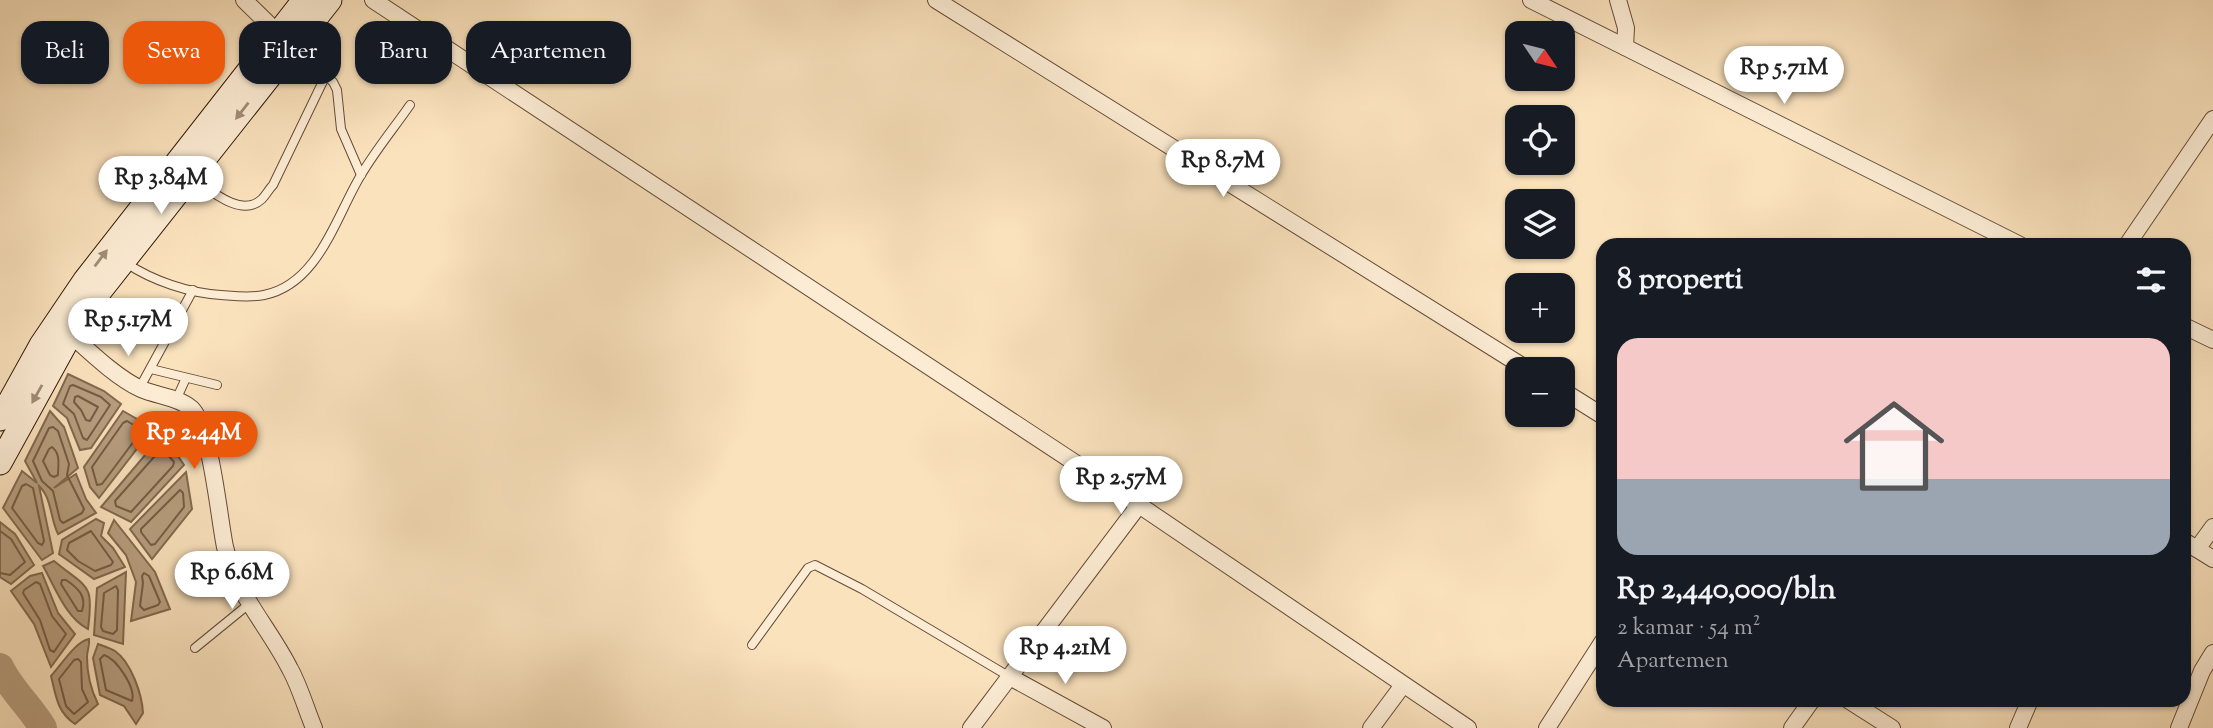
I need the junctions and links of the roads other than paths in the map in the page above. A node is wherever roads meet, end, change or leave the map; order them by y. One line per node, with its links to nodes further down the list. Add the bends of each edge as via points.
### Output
1 (244, 0): 8 (street)
2 (304, 0): 9 (main road)
3 (330, 0): 10 (main road)
4 (373, 0): 39 (street)
5 (936, 0): 29 (street)
6 (1531, 0): 11 (street)
7 (1618, 0): 13 (street, via 1626,28)
8 (266, 21)
9 (294, 21)
10 (306, 21)
11 (1573, 21)
12 (1575, 22): 13 (street)
13 (1625, 47): 22 (street)
14 (248, 84): 37 (main road, one-way to 14, via 41,345 85,280)
15 (254, 84): 21 (main road, one-way to 21)
16 (322, 84): 21 (lane, via 273,185 261,200 234,204)
17 (333, 84): 20 (lane, via 341,129)
18 (410, 105): 20 (lane)
19 (2213, 118): 23 (street)
20 (360, 175): 25 (lane, via 332,231 294,280 267,295)
21 (190, 176): 24 (main road)
22 (2006, 238)
23 (2132, 238)
24 (123, 261): 25 (lane, via 148,276); 27 (main road)
25 (193, 290): 30 (lane)
26 (2191, 329): 28 (street)
27 (70, 334): 33 (street); 38 (main road, one-way to 38)
28 (2213, 340)
29 (1508, 357)
30 (151, 369): 31 (lane); 33 (lane)
31 (186, 378): 32 (lane); 35 (lane)
32 (217, 385)
33 (139, 389): 35 (street)
34 (1575, 398): 36 (street)
35 (176, 400): 43 (street, via 197,417 209,454 226,550)
36 (1596, 412)
37 (0, 419)
38 (0, 463)
39 (1139, 505): 48 (street); 49 (street)
40 (2213, 527): 41 (street)
41 (2191, 545): 42 (street)
42 (2213, 559)
43 (248, 604): 45 (lane); 55 (street, via 291,669)
44 (752, 645): 48 (lane, via 807,568 815,565)
45 (195, 648)
46 (1596, 652): 60 (street)
47 (2213, 653): 50 (street)
48 (1010, 677): 56 (street); 57 (street)
49 (1403, 685): 58 (street); 59 (street)
50 (2191, 698)
51 (1807, 707): 61 (street)
52 (1859, 707): 62 (street)
53 (2027, 707): 63 (street)
54 (2187, 707): 64 (street)
55 (314, 728)
56 (971, 728)
57 (1103, 728)
58 (1371, 728)
59 (1468, 728)
60 (1547, 728)
61 (1792, 728)
62 (1892, 728)
63 (2018, 728)
64 (2179, 728)

